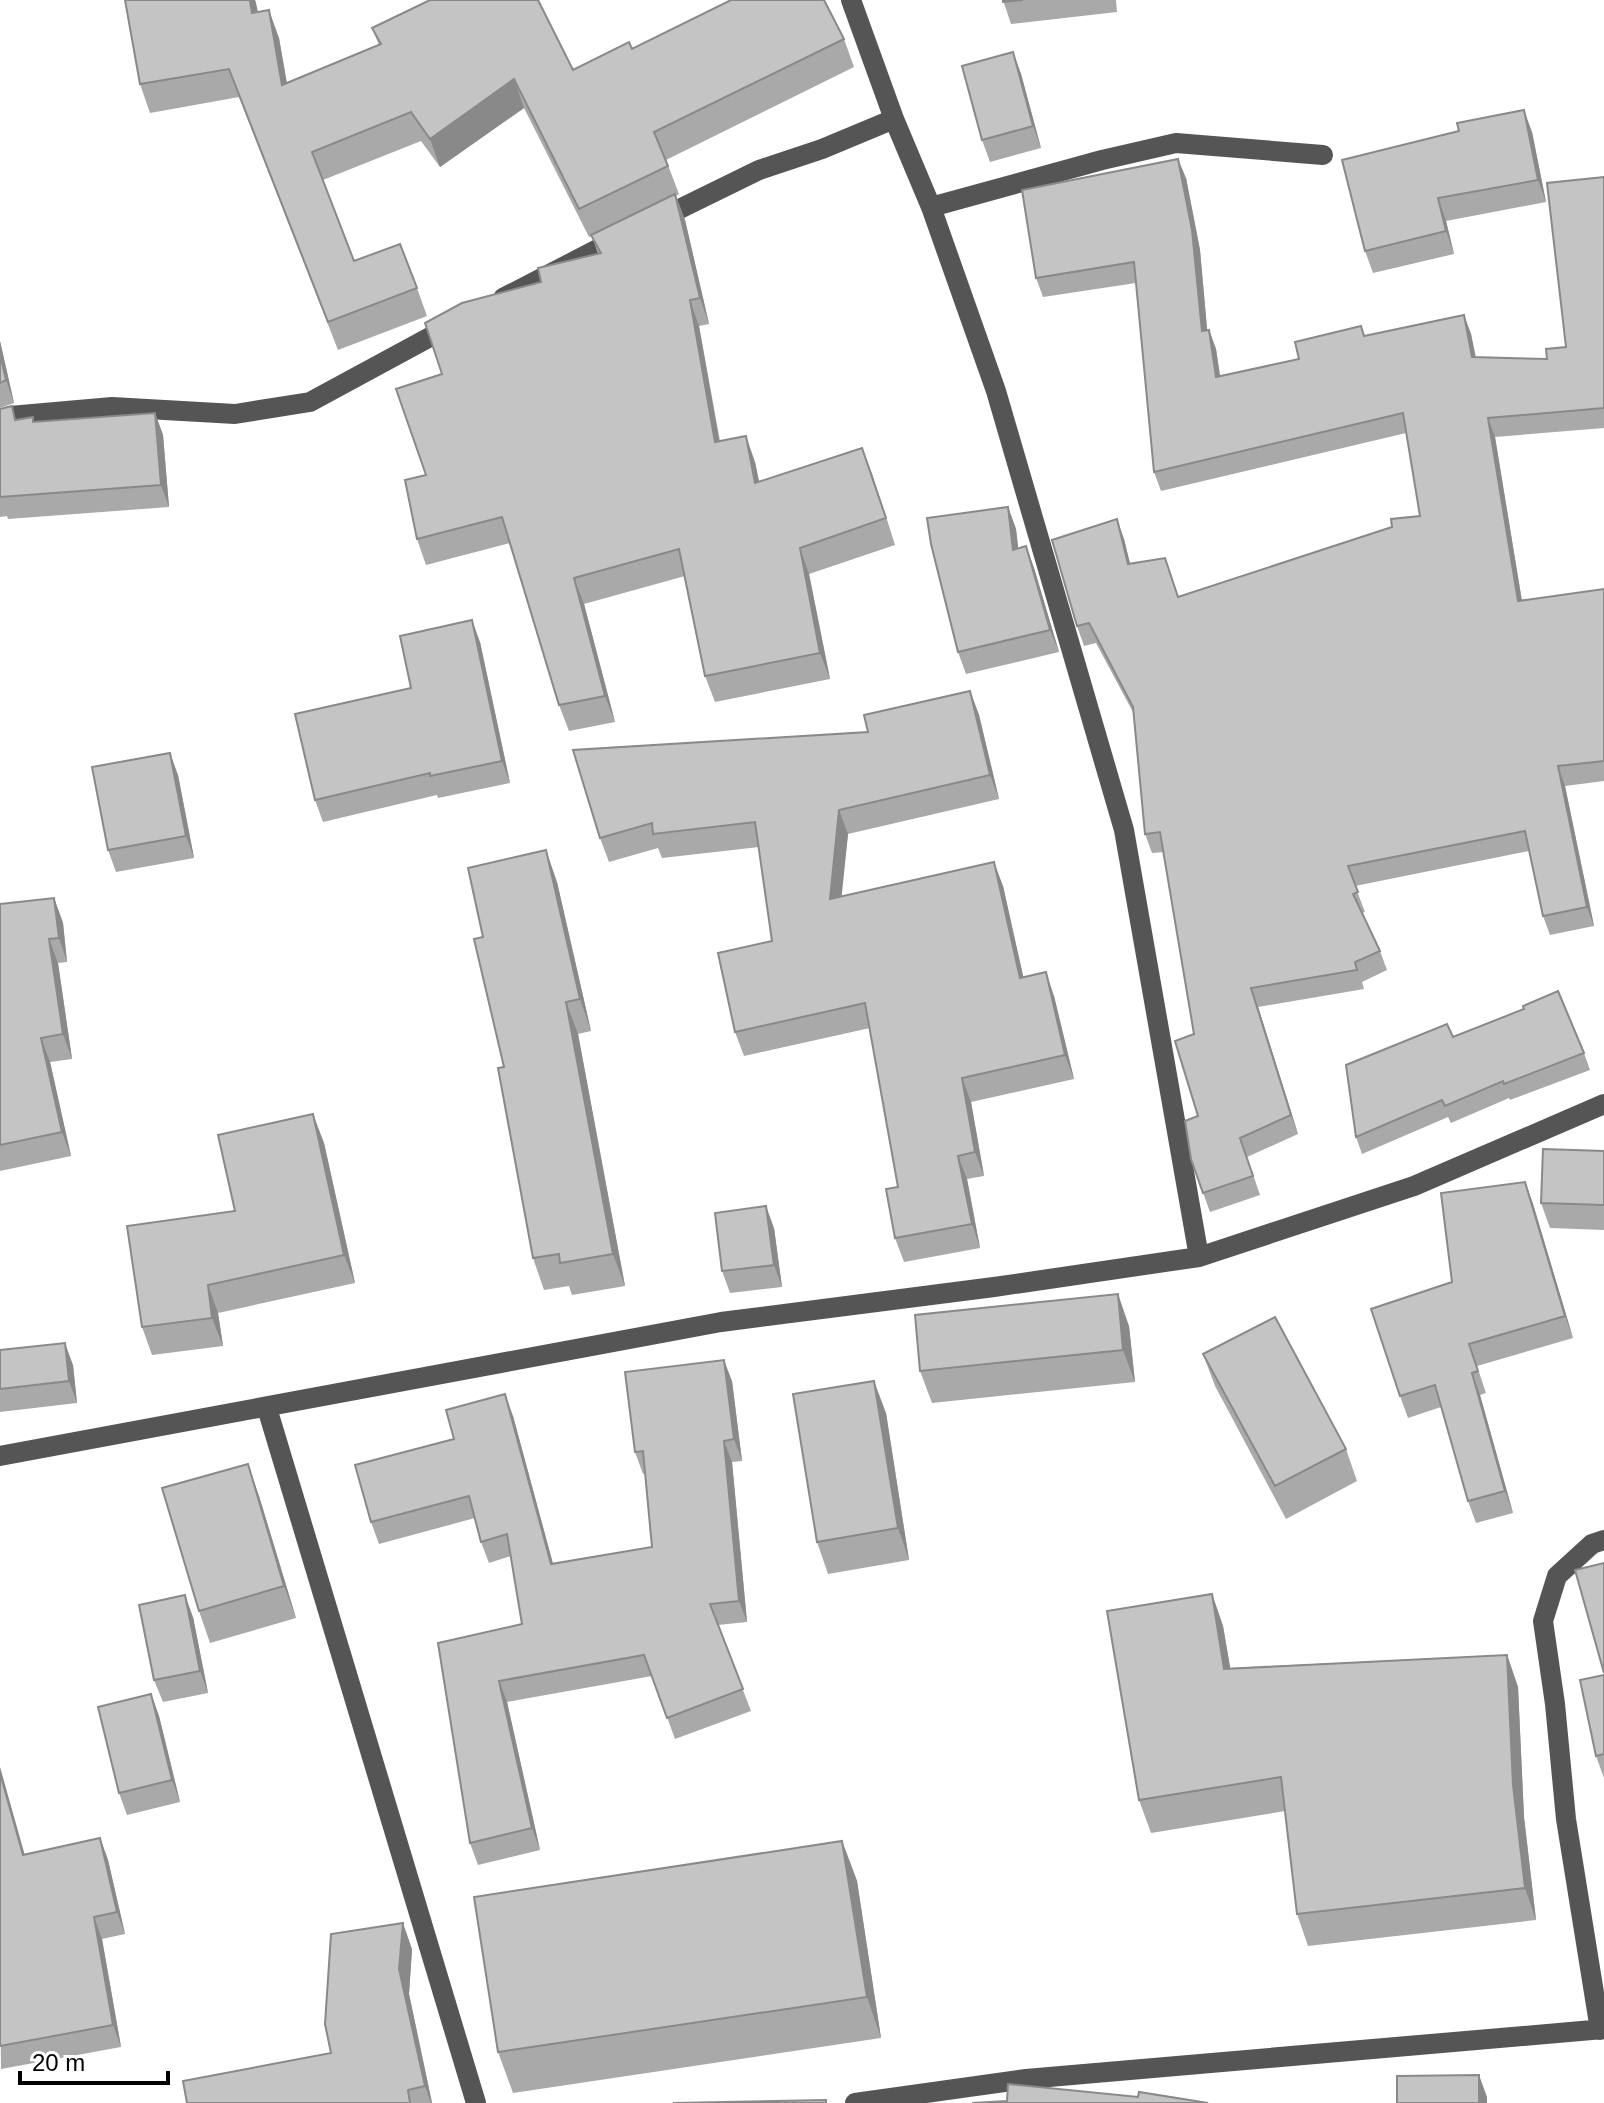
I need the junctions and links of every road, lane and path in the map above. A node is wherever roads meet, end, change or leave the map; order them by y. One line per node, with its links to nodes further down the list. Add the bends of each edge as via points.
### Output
1 (851, 0): 2 (street)
2 (894, 119): 4 (street); 5 (street, via 759,170 589,252 310,402 235,414 112,407)
3 (1323, 155): 4 (street, via 1176,143)
4 (931, 207): 7 (street, via 996,391 1124,830)
5 (0, 420)
6 (1604, 1104): 7 (street, via 1414,1186)
7 (1199, 1257): 8 (street, via 721,1322)
8 (267, 1408): 9 (street); 12 (street)
9 (0, 1456)
10 (1604, 1540): 11 (street, via 1592,1544 1557,1576 1543,1621 1566,1819)
11 (1602, 2030): 13 (street, via 1026,2079)
12 (476, 2103)
13 (855, 2103)

